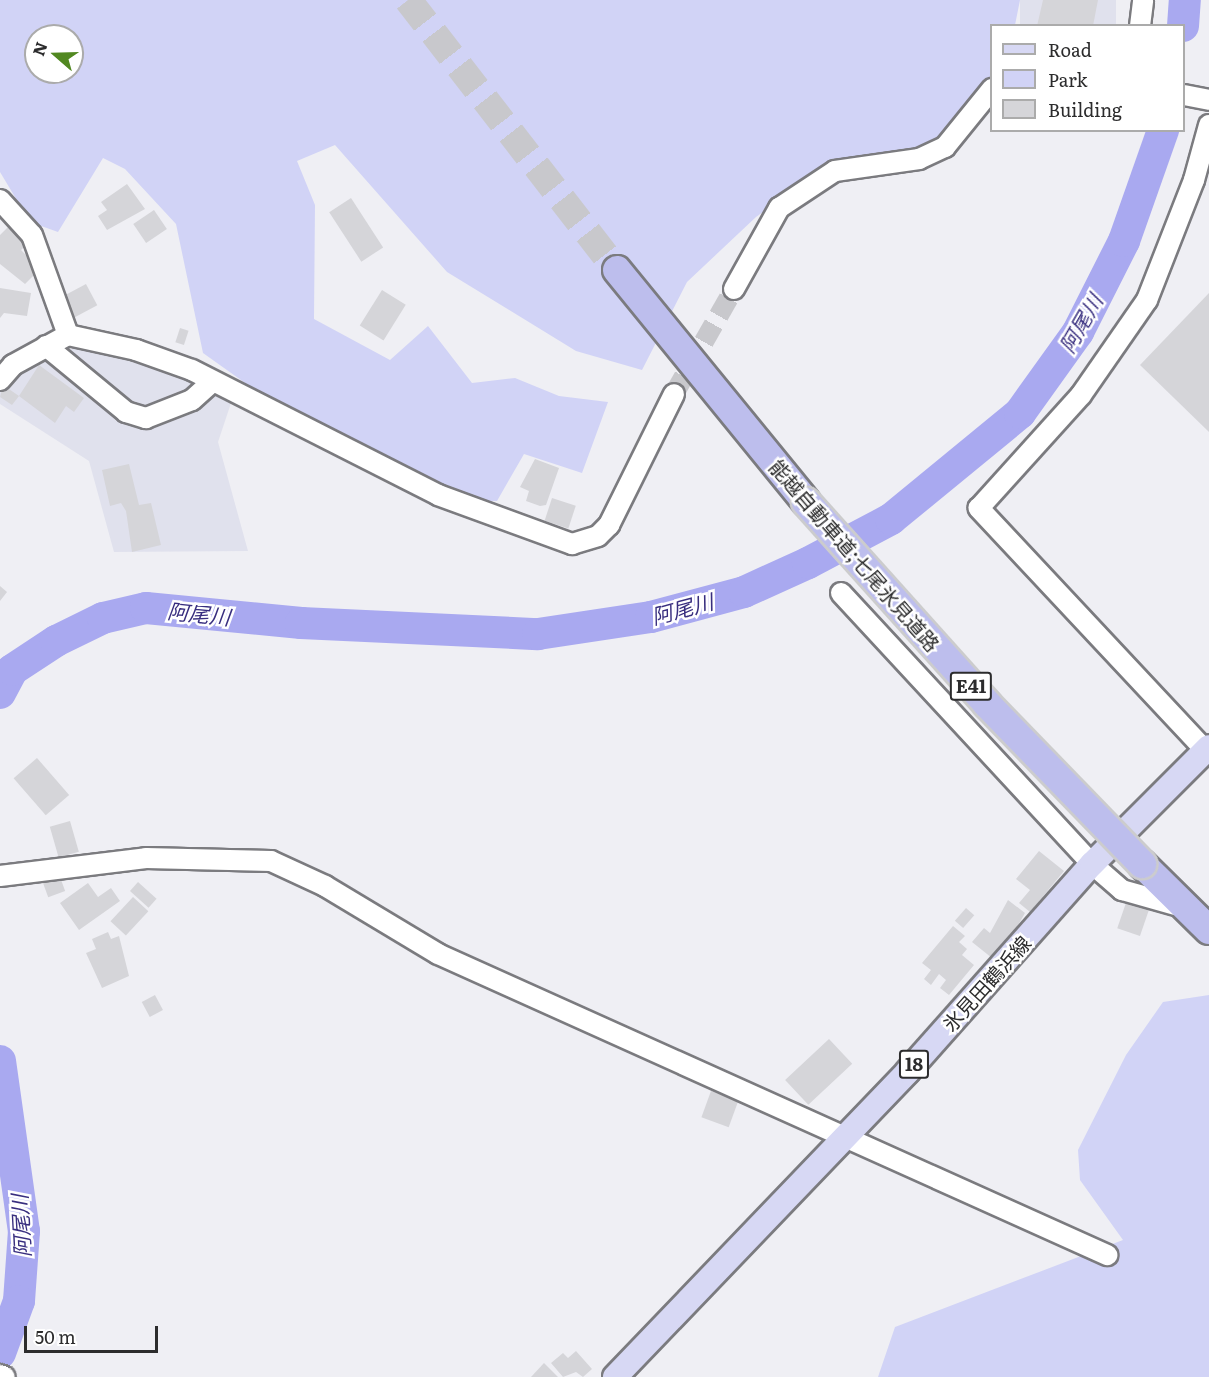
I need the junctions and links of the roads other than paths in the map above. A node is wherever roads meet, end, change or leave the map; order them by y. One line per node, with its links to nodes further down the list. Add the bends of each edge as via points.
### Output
1 (1143, 0): 2 (street)
2 (1140, 24)
3 (990, 91): 9 (street, via 945,147 919,159 835,171 779,208)
4 (1185, 95): 5 (street)
5 (1209, 100)
6 (1209, 125): 16 (street, via 1194,180 1147,300 1082,395 979,508)
7 (0, 200): 10 (street, via 32,235)
8 (622, 266): 17 (highway, 能越自動車道;七尾氷見道路 / E41, via 810,498)
9 (734, 289)
10 (68, 335): 11 (street); 13 (street, via 136,350)
11 (46, 346): 12 (street); 13 (street, via 126,412 146,418 192,400)
12 (0, 380)
13 (213, 381): 14 (street, via 438,495 572,543 598,536 609,525)
14 (674, 394)
15 (841, 594): 18 (street)
16 (1207, 749): 18 (main road, 氷見田鶴浜線 / 18)
17 (1146, 859): 21 (highway, 能越自動車道;七尾氷見道路 / E41); 22 (highway, 能越自動車道;七尾氷見道路 / E41)
18 (1092, 864): 20 (street, via 1122,890); 23 (main road, 氷見田鶴浜線 / 18)
19 (8, 875): 23 (street, via 146,858 271,861 325,886 438,954)
20 (1175, 905)
21 (1209, 913)
22 (1209, 930)
23 (844, 1138): 24 (street); 27 (main road, 氷見田鶴浜線 / 18)
24 (1107, 1254)
25 (0, 1375): 26 (street)
26 (5, 1377)
27 (615, 1377)

